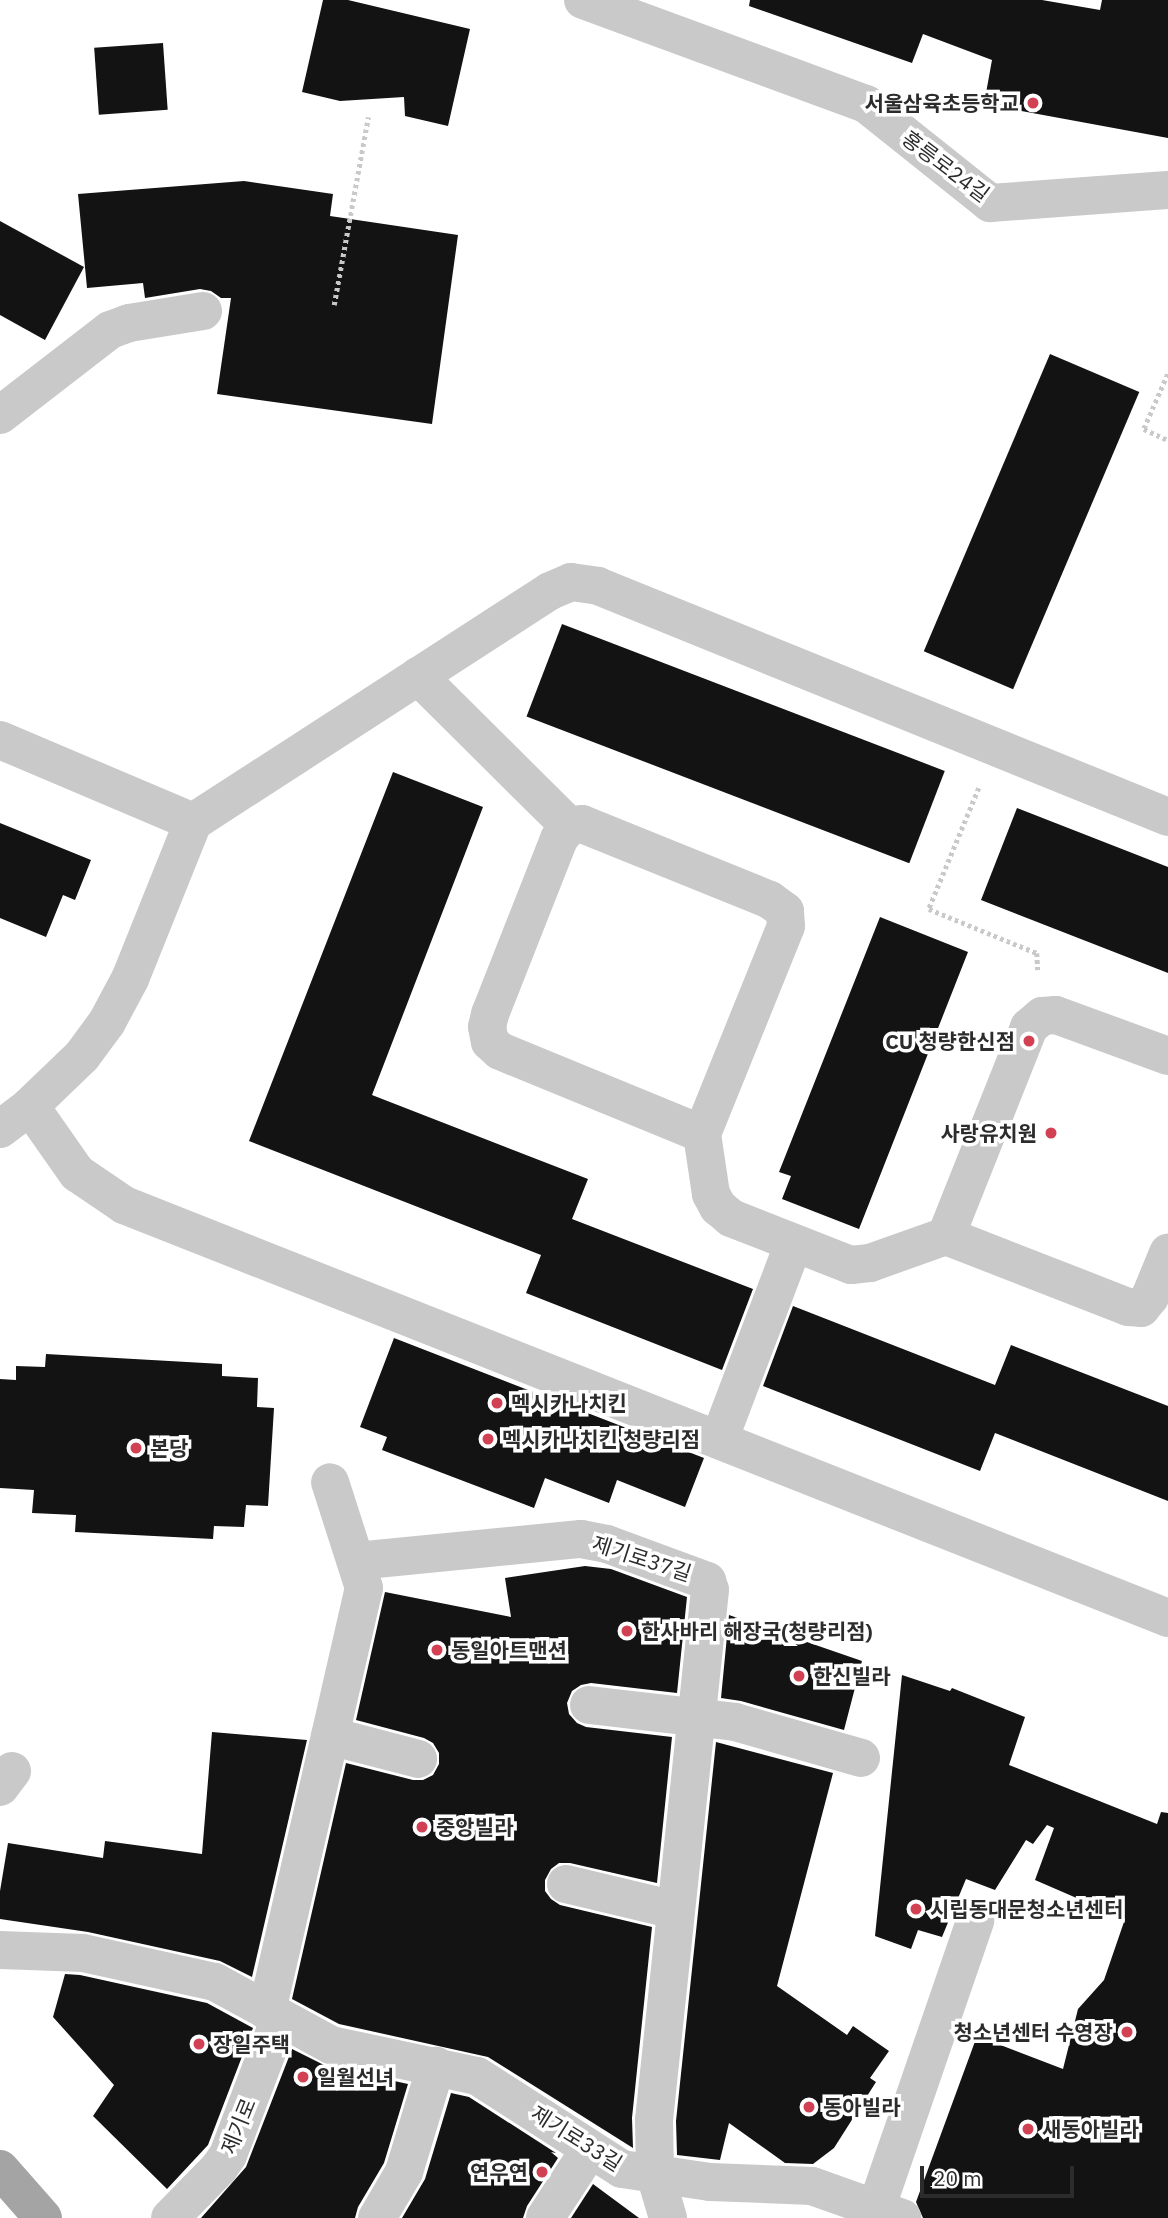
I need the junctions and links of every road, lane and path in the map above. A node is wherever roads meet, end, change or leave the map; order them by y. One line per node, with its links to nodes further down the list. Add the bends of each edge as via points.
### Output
1 (583, 0): 3 (street, 홍릉로24길, via 866,104 990,203)
2 (368, 117): 4 (path)
3 (1168, 190)
4 (334, 305)
5 (203, 311): 7 (street, via 110,330)
6 (1168, 374): 8 (path, via 1144,429)
7 (0, 415)
8 (1168, 440)
9 (418, 676): 12 (street, via 550,590 571,582 598,586); 13 (street); 14 (street)
10 (0, 740): 13 (street)
11 (980, 786): 15 (path, via 929,909 1037,953)
12 (1168, 817)
13 (194, 822): 17 (street, via 130,979 107,1022 82,1056)
14 (569, 826): 19 (street, via 559,839 490,1014 490,1042 500,1051); 19 (street, via 582,824 770,900 785,911 786,926)
15 (1042, 1017): 16 (street, via 1056,1015); 20 (street, via 1029,1027)
16 (1168, 1056)
17 (30, 1106): 18 (street); 23 (street, via 77,1172 124,1205)
18 (0, 1129)
19 (702, 1134): 21 (street, via 711,1194 719,1208 731,1218)
20 (946, 1236): 21 (street, via 870,1264 851,1265); 22 (street, via 1128,1307 1141,1308)
21 (793, 1245): 23 (street)
22 (1168, 1253)
23 (719, 1440): 26 (street)
24 (330, 1482): 25 (street)
25 (356, 1561): 28 (street, 제기로37길, via 581,1539 705,1578 710,1590); 29 (street, via 364,1588)
26 (1168, 1618)
27 (589, 1705): 28 (street)
28 (695, 1717): 30 (street, via 768,1729); 33 (street, 제기로37길)
29 (330, 1736): 31 (street); 36 (street)
30 (861, 1758)
31 (418, 1759)
32 (566, 1884): 33 (street)
33 (675, 1910): 40 (street, 제기로37길, via 654,2120)
34 (975, 1921): 41 (street)
35 (0, 1950): 36 (street, 제기로33길, via 83,1953 200,1977)
36 (274, 2014): 37 (street, 제기로33길, via 331,2045); 43 (street, 제기로, via 228,2155)
37 (436, 2066): 38 (street, 제기로33길, via 461,2070 488,2082); 44 (street, via 404,2172)
38 (590, 2149): 40 (street, 제기로33길, via 622,2169); 45 (street)
39 (0, 2169): 42 (main road)
40 (655, 2174): 41 (street, 제기로33길, via 710,2182 812,2186); 46 (street, 제기로37길)
41 (889, 2213)
42 (43, 2218)
43 (170, 2218)
44 (377, 2218)
45 (545, 2218)
46 (668, 2218)

